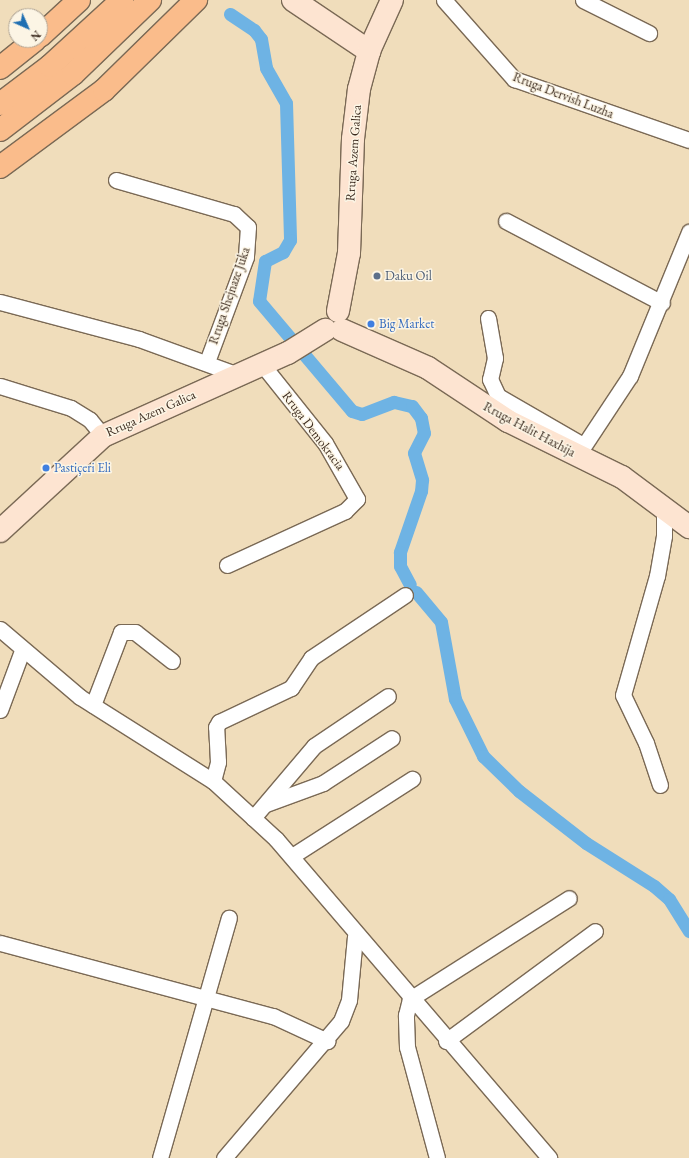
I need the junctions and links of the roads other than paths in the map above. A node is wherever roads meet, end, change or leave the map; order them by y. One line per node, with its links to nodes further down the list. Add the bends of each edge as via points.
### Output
1 (79, 0): 8 (highway)
2 (196, 0): 16 (highway, via 109,86)
3 (293, 0): 11 (main road)
4 (392, 0): 11 (main road, Rruga Azem Galica)
5 (444, 0): 15 (street, Rruga Dervish Luzha, via 514,79)
6 (583, 0): 9 (street)
7 (132, 4): 13 (highway); 14 (highway, via 73,74)
8 (48, 29)
9 (649, 33)
10 (24, 48): 12 (highway)
11 (369, 51): 23 (main road, Rruga Azem Galica, via 356,108 349,252)
12 (0, 68)
13 (0, 104)
14 (0, 130)
15 (689, 140)
16 (0, 167)
17 (116, 180): 24 (street, Rruga Shejnaze Juka, via 234,214 248,227 246,257)
18 (506, 221): 21 (street)
19 (689, 232): 21 (street)
20 (0, 302): 24 (street, Rruga Shejnaze Juka, via 90,324)
21 (662, 303): 29 (street, via 630,376)
22 (488, 318): 29 (street, via 494,344 490,379 498,396 567,432)
23 (335, 324): 25 (main road, Rruga Azem Galica); 29 (main road, Rruga Halit Haxhija, via 428,368 508,421)
24 (207, 362): 26 (street, Rruga Shejnaze Juka)
25 (262, 364): 26 (main road, Rruga Azem Galica); 33 (street, Rruga Demokracia, via 325,443 357,499 345,511)
26 (238, 375): 28 (main road, Rruga Azem Galica)
27 (0, 386): 28 (street, via 71,408 90,420)
28 (104, 436): 32 (main road, Rruga Azem Galica)
29 (580, 450): 30 (main road, Rruga Halit Haxhija)
30 (664, 505): 31 (main road, Rruga Halit Haxhija); 44 (street, via 664,536 658,576 623,695 646,743)
31 (689, 527)
32 (0, 531)
33 (227, 565)
34 (405, 594): 43 (street, via 310,658 291,688 219,722 216,726 218,762)
35 (0, 629): 36 (street)
36 (22, 651): 39 (street); 40 (street)
37 (172, 661): 39 (street, via 135,632 121,632)
38 (388, 696): 45 (street, via 314,746)
39 (93, 705): 43 (street)
40 (0, 710)
41 (392, 738): 45 (street, via 323,783)
42 (412, 779): 47 (street)
43 (213, 782): 46 (street)
44 (660, 785)
45 (266, 804): 46 (street)
46 (253, 818): 47 (street)
47 (292, 856): 51 (street)
48 (569, 898): 54 (street)
49 (229, 918): 53 (street)
50 (595, 931): 56 (street)
51 (355, 936): 54 (street); 55 (street, via 349,1000 341,1021)
52 (0, 942): 53 (street)
53 (204, 996): 55 (street, via 273,1016); 58 (street)
54 (410, 999): 56 (street); 60 (street, via 406,1014 407,1047)
55 (327, 1041): 59 (street)
56 (446, 1041): 57 (street)
57 (548, 1157)
58 (160, 1158)
59 (224, 1158)
60 (437, 1158)

